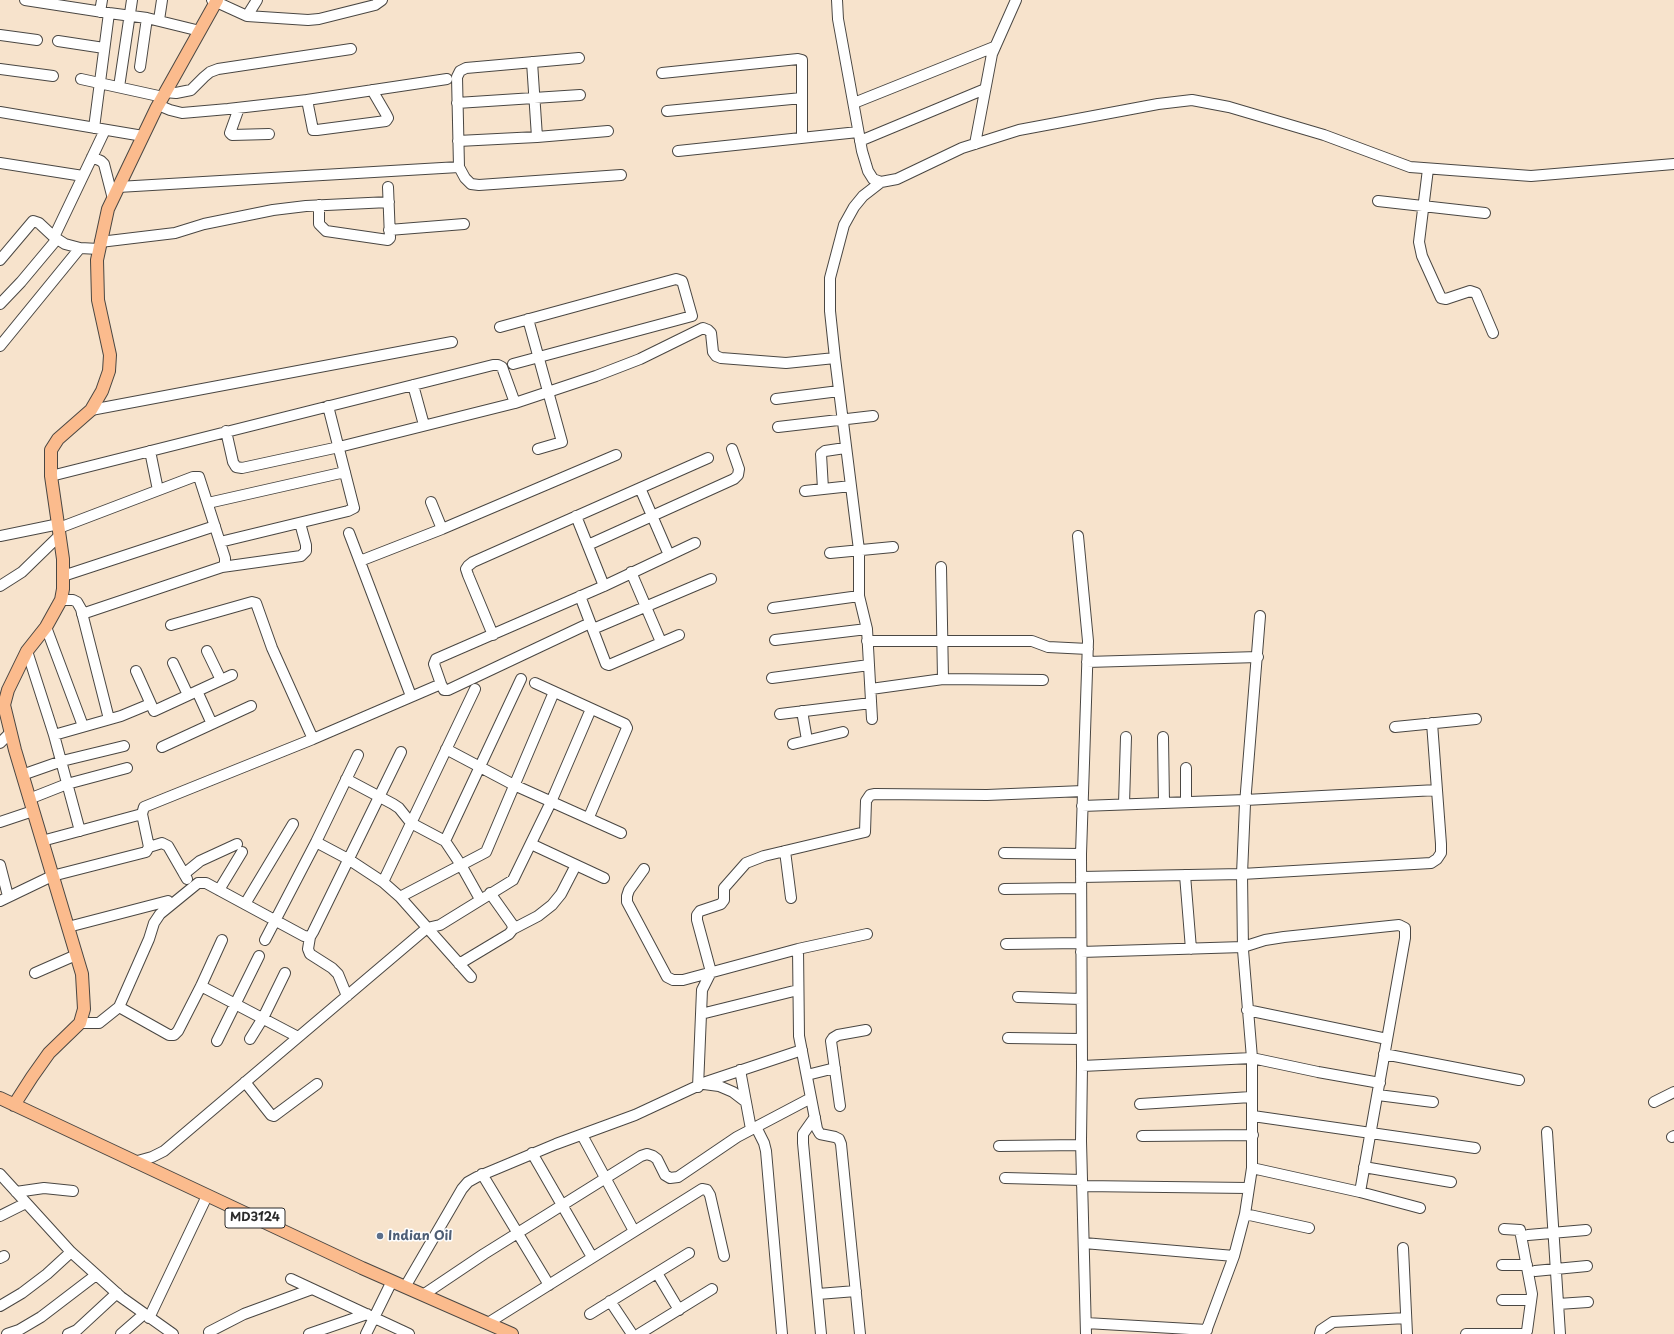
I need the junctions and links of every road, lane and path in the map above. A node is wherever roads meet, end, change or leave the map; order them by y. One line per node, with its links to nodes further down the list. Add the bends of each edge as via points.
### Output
1 (25, 0): 10 (street)
2 (102, 0): 11 (street)
3 (132, 0): 12 (street)
4 (162, 0): 15 (street)
5 (257, 0): 13 (street)
6 (382, 0): 13 (street, via 375,5 318,19 294,20)
7 (837, 0): 41 (street, via 838,19)
8 (1016, 0): 20 (street)
9 (215, 1): 13 (street); 16 (main road)
10 (73, 3): 11 (street)
11 (105, 13): 12 (street); 21 (street)
12 (130, 16): 14 (street); 32 (street)
13 (247, 16)
14 (147, 18): 15 (street); 25 (street)
15 (159, 20): 16 (street)
16 (200, 31): 36 (main road)
17 (0, 35): 18 (street)
18 (37, 40)
19 (58, 41): 21 (street)
20 (994, 47): 33 (street); 41 (street)
21 (104, 48): 31 (street)
22 (351, 49): 36 (street, via 218,69 210,72 191,90)
23 (579, 58): 24 (street)
24 (532, 62): 37 (street); 40 (street, via 466,68 460,71 457,77)
25 (140, 67)
26 (0, 69): 28 (street)
27 (662, 72): 38 (street, via 798,59 802,60 803,66)
28 (53, 76)
29 (81, 79): 31 (street)
30 (447, 79): 34 (street)
31 (100, 83): 32 (street); 45 (street)
32 (119, 87): 36 (street)
33 (986, 89): 50 (street); 54 (street)
34 (372, 90): 39 (street); 39 (street, via 388,118 386,121 313,130)
35 (580, 95): 37 (street)
36 (162, 98): 42 (street, via 170,110 182,113); 49 (main road)
37 (534, 98): 40 (street); 51 (street)
38 (802, 98): 43 (street); 52 (street)
39 (307, 100): 42 (street)
40 (457, 103): 53 (street)
41 (854, 103): 50 (street)
42 (239, 108): 48 (street, via 230,133 232,135)
43 (667, 111)
44 (0, 112): 45 (street)
45 (94, 128): 46 (street)
46 (105, 130): 49 (street); 56 (street)
47 (608, 131): 51 (street)
48 (269, 134)
49 (143, 136): 64 (main road)
50 (859, 136): 52 (street); 63 (street, via 868,171 873,179)
51 (537, 137): 53 (street)
52 (802, 138): 55 (street)
53 (458, 141): 59 (street)
54 (975, 144): 60 (street, via 1019,130 1192,100 1210,102 1270,118 1324,135 1404,166); 63 (street, via 897,179)
55 (678, 151)
56 (92, 157): 62 (street); 66 (street, via 104,164)
57 (0, 163): 62 (street)
58 (1674, 164): 60 (street, via 1531,176)
59 (459, 167): 61 (street, via 471,184 479,186); 64 (street)
60 (1428, 169): 70 (street)
61 (621, 175)
62 (83, 176): 74 (street)
63 (881, 182): 85 (street, via 854,207 844,225 832,268 830,311)
64 (118, 187): 66 (main road)
65 (388, 187): 68 (street)
66 (113, 199): 75 (main road)
67 (1378, 201): 70 (street)
68 (389, 202): 69 (street); 73 (street)
69 (319, 205): 73 (street, via 319,224 326,231 384,241 390,238); 75 (street, via 259,212 175,233)
70 (1423, 207): 71 (street); 81 (street, via 1420,250 1439,296 1446,300 1470,291 1476,293)
71 (1485, 213)
72 (464, 224): 73 (street)
73 (389, 230)
74 (55, 238): 76 (street, via 72,247); 77 (street, via 39,223 33,221); 78 (street, via 21,282)
75 (99, 245): 76 (street); 93 (main road, via 98,300 110,355 109,371 102,391)
76 (80, 248): 83 (street)
77 (0, 260)
78 (0, 304)
79 (528, 319): 80 (street); 84 (street); 84 (street, via 676,279 683,284 693,314 690,317)
80 (500, 327)
81 (1493, 333)
82 (452, 342): 93 (street)
83 (0, 346)
84 (538, 357): 86 (street); 89 (street)
85 (835, 358): 88 (street); 89 (street, via 786,363 721,358 713,352 711,333 703,328 640,359)
86 (513, 364)
87 (413, 385): 91 (street, via 498,365 505,373); 92 (street); 96 (street)
88 (838, 390): 90 (street); 95 (street)
89 (548, 392): 91 (street); 101 (street, via 562,442)
90 (776, 399)
91 (515, 403): 96 (street)
92 (328, 406): 98 (street); 99 (street)
93 (91, 410): 107 (main road, via 54,445 50,455)
94 (873, 416): 95 (street)
95 (842, 419): 97 (street); 100 (street)
96 (424, 425): 99 (street)
97 (778, 427)
98 (226, 431): 99 (street, via 233,462 236,467 242,468); 103 (street)
99 (339, 447): 106 (street)
100 (845, 448): 108 (street); 110 (street, via 821,454)
101 (538, 449)
102 (732, 449): 116 (street, via 739,469 734,479)
103 (150, 451): 107 (street); 111 (street)
104 (616, 455): 120 (street)
105 (708, 458): 109 (street)
106 (346, 472): 114 (street); 117 (street, via 354,508)
107 (51, 476): 119 (main road)
108 (851, 486): 110 (street); 128 (street)
109 (640, 488): 115 (street); 116 (street)
110 (823, 489): 112 (street)
111 (158, 490): 114 (street, via 199,477); 119 (street)
112 (805, 492)
113 (432, 502): 120 (street)
114 (208, 503): 118 (street)
115 (576, 516): 126 (street); 150 (street, via 468,566 468,575)
116 (652, 516): 126 (street); 130 (street)
117 (300, 523): 124 (street); 132 (street, via 306,545 306,551 301,556)
118 (215, 526): 124 (street); 135 (street)
119 (59, 529): 122 (street); 135 (main road); 137 (street, via 22,572)
120 (442, 529): 131 (street)
121 (349, 533): 131 (street)
122 (0, 536)
123 (1078, 536): 156 (street)
124 (220, 542): 132 (street, via 225,558)
125 (696, 543): 130 (street)
126 (588, 545): 138 (street)
127 (893, 547): 128 (street)
128 (859, 550): 129 (street); 140 (street)
129 (830, 553)
130 (669, 555): 134 (street)
131 (360, 561): 177 (street)
132 (222, 567): 144 (street)
133 (941, 567): 153 (street)
134 (631, 572): 138 (street); 142 (street)
135 (64, 576): 141 (main road)
136 (711, 579): 142 (street)
137 (0, 586)
138 (604, 586): 139 (street)
139 (580, 596): 147 (street); 150 (street)
140 (859, 596): 143 (street); 149 (street)
141 (61, 600): 144 (street, via 77,602); 148 (main road)
142 (647, 607): 147 (street); 155 (street)
143 (773, 608)
144 (82, 614): 185 (street)
145 (1260, 616): 159 (street)
146 (171, 625): 197 (street, via 256,603 272,648)
147 (592, 626): 155 (street, via 606,664 609,665); 171 (street, via 448,690 444,690)
148 (46, 627): 157 (main road); 190 (street)
149 (867, 629): 152 (street); 154 (street)
150 (493, 635): 171 (street, via 436,660 434,664)
151 (679, 635): 155 (street)
152 (776, 640)
153 (942, 640): 154 (street); 156 (street, via 1032,641 1048,647); 167 (street)
154 (867, 641): 162 (street)
155 (661, 642)
156 (1088, 649): 160 (street)
157 (27, 651): 180 (main road, via 8,690); 194 (street)
158 (207, 651): 168 (street)
159 (1258, 657): 160 (street); 218 (street)
160 (1087, 662): 215 (street)
161 (172, 663): 176 (street)
162 (869, 665): 165 (street); 173 (street)
163 (136, 671): 179 (street)
164 (232, 675): 168 (street)
165 (772, 678)
166 (521, 679): 208 (street)
167 (942, 679): 169 (street); 173 (street)
168 (221, 680): 176 (street)
169 (1043, 680)
170 (535, 683): 174 (street)
171 (441, 684): 177 (street)
172 (475, 689): 203 (street)
173 (871, 689): 178 (street)
174 (554, 692): 182 (street); 213 (street)
175 (0, 693): 180 (street)
176 (192, 693): 179 (street, via 154,712); 189 (street)
177 (411, 696): 197 (street)
178 (871, 703): 183 (street); 186 (street)
179 (150, 704): 185 (street)
180 (4, 705): 193 (main road)
181 (251, 706): 189 (street)
182 (591, 709): 219 (street); 226 (street, via 625,724 627,728)
183 (802, 711): 184 (street); 198 (street)
184 (780, 714)
185 (109, 719): 190 (street)
186 (872, 719)
187 (1476, 719): 188 (street)
188 (1432, 723): 191 (street); 214 (street)
189 (212, 724): 202 (street)
190 (83, 726): 194 (street)
191 (1395, 727)
192 (843, 732): 198 (street)
193 (10, 733): 199 (street); 210 (main road)
194 (54, 735): 206 (street)
195 (1126, 737): 222 (street)
196 (1163, 737): 221 (street)
197 (313, 739): 225 (street, via 144,807)
198 (808, 740): 200 (street)
199 (0, 743)
200 (793, 744)
201 (124, 746): 206 (street)
202 (162, 747)
203 (446, 749): 208 (street); 228 (street)
204 (401, 752): 216 (street)
205 (358, 755): 211 (street)
206 (62, 761): 210 (street); 212 (street)
207 (127, 768): 212 (street)
208 (480, 768): 213 (street); 233 (street)
209 (1186, 768): 220 (street)
210 (22, 775): 217 (main road)
211 (346, 779): 216 (street); 234 (street)
212 (67, 784): 217 (street); 230 (street)
213 (514, 785): 219 (street); 242 (street, via 486,852)
214 (1437, 790): 218 (street); 245 (street, via 1441,853 1431,863)
215 (1083, 791): 223 (street); 237 (street, via 987,795 870,795 866,800 865,832)
216 (380, 796): 228 (street, via 399,808); 240 (street)
217 (29, 799): 224 (main road)
218 (1245, 800): 220 (street); 245 (street)
219 (551, 802): 226 (street); 235 (street)
220 (1186, 802): 221 (street)
221 (1164, 803): 222 (street)
222 (1124, 804): 223 (street)
223 (1082, 806): 239 (street)
224 (33, 811): 227 (street); 232 (main road)
225 (142, 814): 230 (street); 236 (street)
226 (589, 817): 231 (street)
227 (0, 822)
228 (411, 823): 233 (street); 250 (street)
229 (293, 824): 260 (street)
230 (80, 831): 232 (street)
231 (621, 833)
232 (42, 841): 247 (main road)
233 (445, 841): 242 (street)
234 (316, 842): 240 (street); 261 (street)
235 (531, 844): 243 (street); 254 (street, via 515,877)
236 (149, 848): 247 (street, via 146,852 133,856); 253 (street, via 162,843 168,846 186,877 200,861 239,848)
237 (785, 851): 256 (street); 279 (street, via 746,863 724,888 724,900 721,904 700,911 697,915)
238 (1004, 853): 239 (street)
239 (1081, 854): 248 (street)
240 (348, 859): 250 (street); 266 (street)
241 (0, 864): 257 (street)
242 (461, 865): 255 (street); 258 (street)
243 (576, 865): 249 (street); 264 (street, via 561,894 552,905 538,916)
244 (644, 869): 279 (street, via 629,890 627,902 667,977 683,980)
245 (1242, 874): 246 (street); 270 (street)
246 (1185, 875): 248 (street); 273 (street)
247 (52, 876): 257 (street); 262 (main road)
248 (1081, 877): 251 (street)
249 (604, 878)
250 (383, 882): 255 (street)
251 (1081, 888): 252 (street); 271 (street)
252 (1004, 889)
253 (219, 890): 260 (street); 287 (street, via 206,883 198,883 160,914)
254 (490, 893): 258 (street); 264 (street)
255 (400, 897): 263 (street)
256 (792, 898)
257 (4, 899)
258 (480, 899): 263 (street, via 440,925)
259 (168, 901): 262 (street)
260 (245, 904): 261 (street)
261 (276, 920): 266 (street); 268 (street)
262 (68, 927): 274 (main road)
263 (428, 928): 276 (street); 283 (street)
264 (513, 929): 276 (street, via 510,934)
265 (867, 934): 272 (street)
266 (310, 937): 283 (street, via 310,954 338,974)
267 (222, 940): 281 (street)
268 (265, 940)
269 (1006, 944): 271 (street)
270 (1243, 947): 273 (street); 288 (street); 297 (street, via 1291,936 1400,925 1406,928)
271 (1081, 948): 273 (street); 285 (street)
272 (798, 949): 279 (street); 282 (street)
273 (1191, 949)
274 (76, 955): 277 (street); 291 (main road, via 82,974 84,1009)
275 (259, 956): 286 (street)
276 (460, 964): 280 (street)
277 (35, 972)
278 (285, 972): 290 (street)
279 (711, 972): 289 (street, via 702,990)
280 (471, 977)
281 (202, 986): 286 (street); 287 (street, via 174,1035 169,1035)
282 (798, 990): 289 (street); 299 (street, via 798,1022)
283 (347, 996): 293 (street)
284 (1018, 997): 285 (street)
285 (1081, 999): 296 (street)
286 (234, 1004): 290 (street); 298 (street)
287 (119, 1007): 291 (street, via 99,1023)
288 (1247, 1010): 297 (street); 301 (street)
289 (701, 1014): 310 (street)
290 (263, 1018): 293 (street); 295 (street)
291 (80, 1023): 320 (main road, via 49,1053)
292 (866, 1030): 303 (street, via 833,1038)
293 (298, 1037): 307 (street)
294 (1008, 1038): 296 (street)
295 (250, 1039)
296 (1081, 1039): 302 (street)
297 (1386, 1039): 300 (street)
298 (217, 1041)
299 (802, 1050): 304 (street); 305 (street)
300 (1384, 1054): 306 (street); 308 (street)
301 (1252, 1058): 302 (street); 308 (street); 313 (street)
302 (1082, 1066): 330 (street)
303 (835, 1068): 305 (street); 321 (street)
304 (740, 1070): 310 (street); 316 (street)
305 (807, 1075): 315 (street)
306 (1519, 1080)
307 (244, 1082): 309 (street, via 274,1116); 334 (street, via 164,1151)
308 (1380, 1083): 312 (street)
309 (317, 1084)
310 (700, 1085): 316 (street, via 719,1086); 327 (street, via 636,1115)
311 (1674, 1092): 318 (street)
312 (1378, 1095): 317 (street); 325 (street)
313 (1251, 1097): 319 (street); 322 (street)
314 (0, 1098): 320 (main road, MD3124)
315 (811, 1098): 323 (street); 324 (street)
316 (746, 1102): 324 (street)
317 (1433, 1102)
318 (1654, 1102)
319 (1140, 1104)
320 (14, 1105): 334 (main road, MD3124)
321 (840, 1106)
322 (1253, 1116): 325 (street); 328 (street)
323 (814, 1117): 379 (street, via 820,1134 835,1137 841,1144); 381 (street, via 803,1134 803,1143)
324 (753, 1128): 339 (street, via 678,1177 670,1178 665,1175 657,1159 647,1154); 409 (street, via 764,1143 766,1151)
325 (1372, 1132): 332 (street); 335 (street)
326 (1547, 1132): 358 (street)
327 (582, 1135): 333 (street); 339 (street)
328 (1253, 1135): 329 (street); 336 (street)
329 (1142, 1136)
330 (1081, 1145): 331 (street); 342 (street)
331 (1000, 1146)
332 (1475, 1148)
333 (532, 1153): 338 (street); 349 (street)
334 (134, 1162): 347 (main road, MD3124)
335 (1364, 1167): 341 (street); 346 (street)
336 (1252, 1168): 343 (street); 346 (street)
337 (0, 1174): 345 (street)
338 (482, 1174): 357 (street); 376 (street, via 462,1189)
339 (605, 1178): 349 (street); 356 (street)
340 (1005, 1178): 342 (street)
341 (1451, 1182)
342 (1082, 1183): 343 (street); 360 (street)
343 (1248, 1188): 351 (street)
344 (73, 1191): 345 (street, via 44,1188)
345 (16, 1192): 348 (street)
346 (1360, 1192): 350 (street)
347 (206, 1196): 374 (main road, MD3124); 391 (street)
348 (26, 1203): 352 (street); 362 (street)
349 (561, 1206): 357 (street); 366 (street)
350 (1420, 1208)
351 (1244, 1214): 353 (street); 365 (street)
352 (0, 1216)
353 (1309, 1228)
354 (1504, 1229): 369 (street, via 1520,1230)
355 (1586, 1230): 358 (street)
356 (634, 1231): 364 (street, via 696,1192 707,1190); 366 (street)
357 (518, 1233): 375 (street); 382 (street)
358 (1554, 1233): 359 (street); 370 (street)
359 (1528, 1235)
360 (1084, 1243): 365 (street); 395 (street)
361 (1403, 1248): 393 (street)
362 (71, 1252): 372 (street); 388 (street, via 41,1278)
363 (689, 1253): 371 (street)
364 (724, 1256)
365 (1234, 1256): 398 (street)
366 (592, 1257): 375 (street)
367 (1502, 1265): 369 (street)
368 (1586, 1266): 370 (street)
369 (1531, 1268): 370 (street); 384 (street)
370 (1556, 1269): 387 (street)
371 (657, 1273): 385 (street); 389 (street)
372 (96, 1275): 380 (street); 399 (street, via 40,1317)
373 (291, 1279): 377 (street)
374 (392, 1281): 376 (main road, MD3124); 392 (street)
375 (548, 1285): 394 (street)
376 (405, 1287): 382 (main road, MD3124)
377 (312, 1289): 392 (street); 396 (street, via 244,1314)
378 (712, 1289): 389 (street)
379 (856, 1291): 381 (street); 411 (street)
380 (117, 1293): 391 (street); 400 (street, via 77,1330)
381 (818, 1294): 410 (street)
382 (423, 1295): 394 (main road, MD3124)
383 (1502, 1300): 384 (street)
384 (1531, 1300): 415 (street, via 1529,1326 1525,1334)
385 (610, 1301): 390 (street); 407 (street)
386 (1588, 1302): 387 (street)
387 (1558, 1304): 416 (street)
388 (0, 1306)
389 (678, 1310): 408 (street)
390 (590, 1314)
391 (147, 1316): 401 (street); 402 (street)
392 (371, 1316): 397 (street); 404 (street); 405 (street)
393 (1406, 1318): 413 (street, via 1333,1322 1321,1330); 414 (street)
394 (488, 1323): 406 (main road, MD3124)
395 (1086, 1323): 398 (street); 412 (street)
396 (209, 1332)
397 (322, 1332): 403 (street)
398 (1206, 1332)
399 (7, 1334)
400 (68, 1334)
401 (121, 1334)
402 (173, 1334)
403 (309, 1334)
404 (366, 1334)
405 (409, 1334)
406 (512, 1334)
407 (632, 1334)
408 (639, 1334)
409 (782, 1334)
410 (821, 1334)
411 (860, 1334)
412 (1086, 1334)
413 (1320, 1334)
414 (1407, 1334)
415 (1466, 1334)
416 (1560, 1334)

